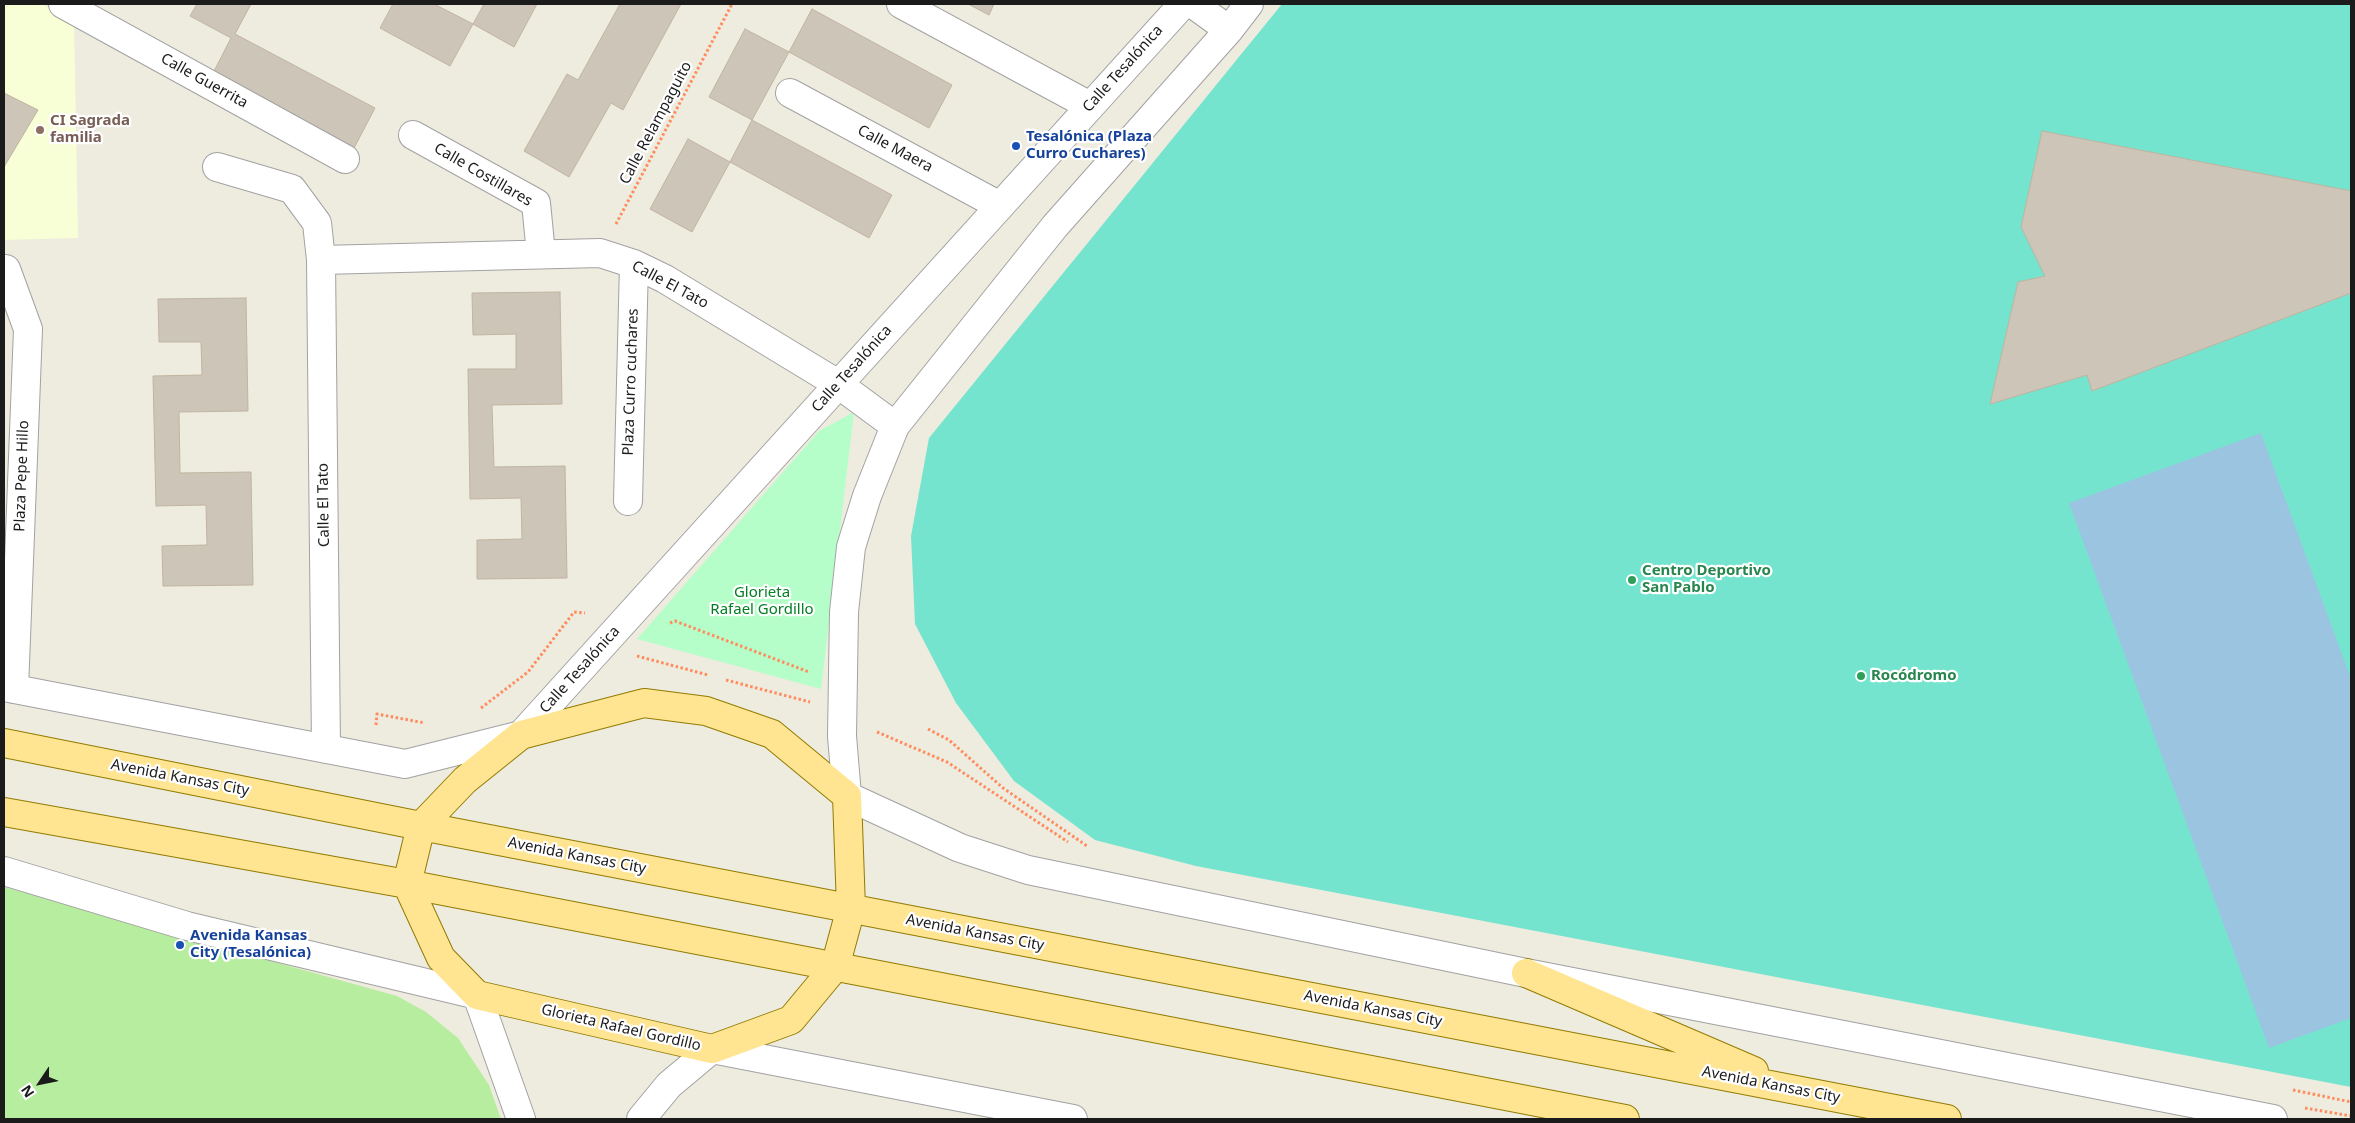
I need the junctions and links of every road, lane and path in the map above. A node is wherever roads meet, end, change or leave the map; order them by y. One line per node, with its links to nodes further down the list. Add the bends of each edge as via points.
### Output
1 (62, 4): 11 (street, Calle Guerrita)
2 (732, 4): 14 (path, Calle Relampaguito)
3 (901, 4): 9 (street)
4 (1183, 4): 9 (street, Calle Tesalónica)
5 (1193, 4): 7 (street)
6 (1249, 4): 7 (street)
7 (1229, 30): 20 (street, via 1055,226)
8 (790, 93): 13 (street, Calle Maera)
9 (1090, 106): 13 (street, Calle Tesalónica)
10 (413, 135): 15 (street, Calle Costillares, via 536,203)
11 (345, 159)
12 (217, 167): 16 (street, Calle El Tato, via 292,189 317,223)
13 (1000, 206): 19 (street, Calle Tesalónica)
14 (600, 253): 15 (street, Calle El Tato); 17 (street, Calle El Tato)
15 (541, 254): 16 (street, Calle El Tato)
16 (321, 260): 32 (street, Calle El Tato)
17 (634, 264): 19 (street, Calle El Tato, via 665,279); 21 (street, Plaza Curro cuchares)
18 (4, 269): 25 (street, Plaza Pepe Hillo, via 28,329)
19 (838, 384): 20 (street, Calle El Tato); 30 (street, Calle Tesalónica)
20 (895, 426): 33 (street, via 851,547 844,612 842,736)
21 (628, 501)
22 (590, 613): 26 (path, via 574,612 528,672 484,707)
23 (666, 625): 24 (path, via 675,621)
24 (814, 674)
25 (9, 688): 32 (street)
26 (474, 710)
27 (430, 724): 28 (path, via 377,714)
28 (376, 729)
29 (928, 729): 36 (path, via 949,740 1003,788)
30 (521, 735): 32 (street, via 405,764); 33 (main road, via 644,703 706,711 772,734); 35 (main road, via 465,780)
31 (4, 743): 35 (main road, Avenida Kansas City)
32 (326, 749)
33 (847, 796): 39 (main road, Glorieta Rafael Gordillo); 41 (street, via 960,848 1028,870)
34 (4, 812): 38 (main road)
35 (422, 826): 38 (main road); 39 (main road, Avenida Kansas City)
36 (1088, 847)
37 (4, 871): 42 (street, via 187,926)
38 (407, 884): 40 (main road); 42 (main road, via 441,958)
39 (851, 908): 40 (main road, Glorieta Rafael Gordillo); 45 (main road, Avenida Kansas City)
40 (835, 967): 43 (main road, Glorieta Rafael Gordillo, via 790,1020); 50 (main road)
41 (1526, 973): 45 (main road); 52 (street)
42 (477, 996): 43 (main road, Glorieta Rafael Gordillo); 47 (street)
43 (712, 1048): 48 (street, via 669,1085); 49 (street)
44 (2284, 1088): 46 (path)
45 (1801, 1091): 51 (main road, Avenida Kansas City)
46 (2351, 1102)
47 (521, 1119)
48 (641, 1119)
49 (1073, 1119)
50 (1625, 1119)
51 (1947, 1119)
52 (2272, 1119)

